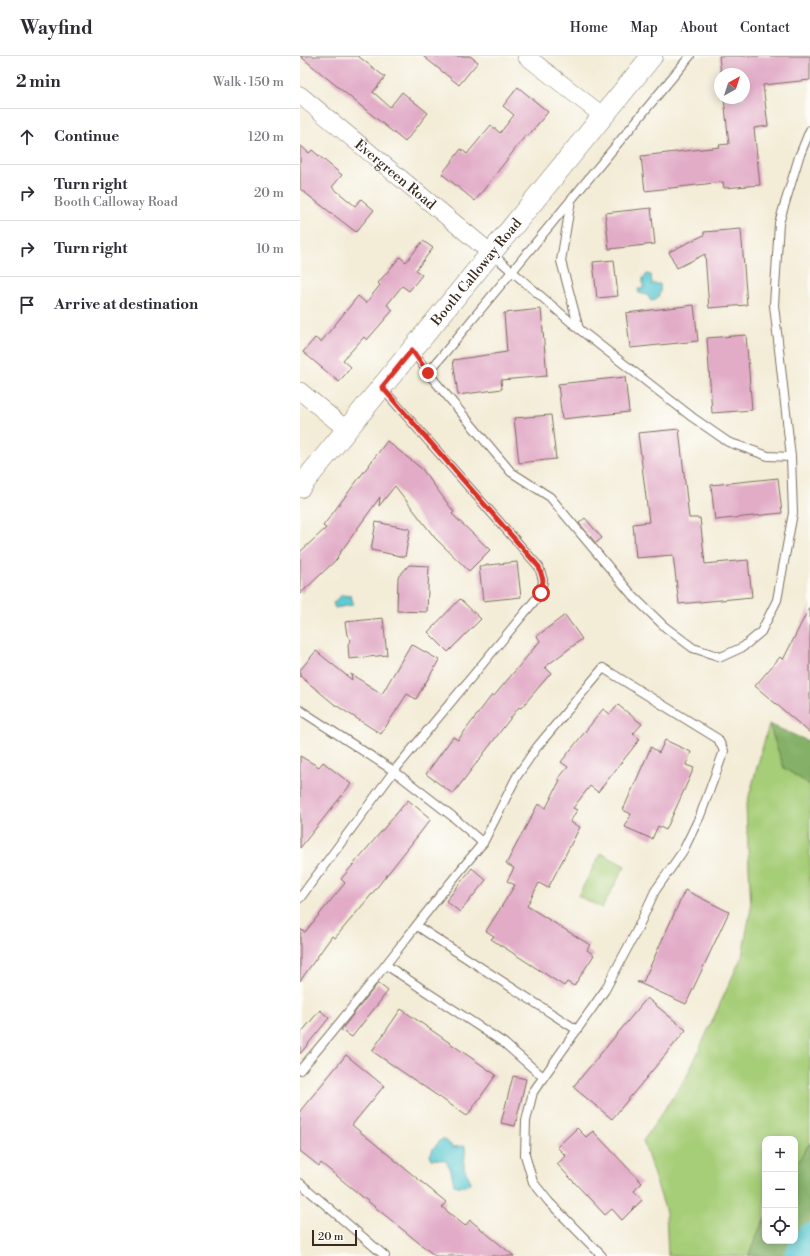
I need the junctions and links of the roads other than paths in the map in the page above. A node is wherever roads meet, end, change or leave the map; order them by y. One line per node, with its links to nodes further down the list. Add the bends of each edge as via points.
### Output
1 (526, 56): 5 (street)
2 (652, 56): 5 (street, Booth Calloway Road)
3 (690, 56): 7 (lane)
4 (300, 95): 8 (street, Evergreen Road)
5 (603, 116): 8 (street, Booth Calloway Road)
6 (810, 130): 16 (lane, via 779,223 775,298)
7 (571, 199): 9 (lane); 10 (lane, via 561,261)
8 (492, 254): 9 (lane); 11 (street, Booth Calloway Road)
9 (512, 272): 10 (lane); 12 (lane)
10 (579, 329): 16 (lane, via 728,442 768,456)
11 (412, 350): 12 (lane); 13 (street, Booth Calloway Road)
12 (428, 373): 16 (lane, via 511,472 550,497 633,596 665,627 693,648 720,657 743,647 761,632 777,600 793,513)
13 (382, 387): 15 (street, Booth Calloway Road); 19 (lane, via 539,567 543,580 541,593)
14 (300, 391): 15 (street)
15 (347, 430): 17 (street, Booth Calloway Road)
16 (791, 458)
17 (300, 487)
18 (300, 710): 19 (lane)
19 (394, 771): 20 (lane); 21 (lane)
20 (484, 843): 22 (lane); 24 (lane, via 517,776 537,747 603,668 718,739 724,750 700,816 683,851 655,891 604,990)
21 (300, 898)
22 (417, 926): 23 (lane); 24 (lane)
23 (386, 965): 25 (lane); 26 (lane, via 504,1043)
24 (577, 1030): 26 (lane)
25 (300, 1070)
26 (543, 1077): 29 (lane, via 533,1092 526,1121 525,1155 533,1182)
27 (300, 1183): 28 (lane)
28 (385, 1256)
29 (602, 1256)

